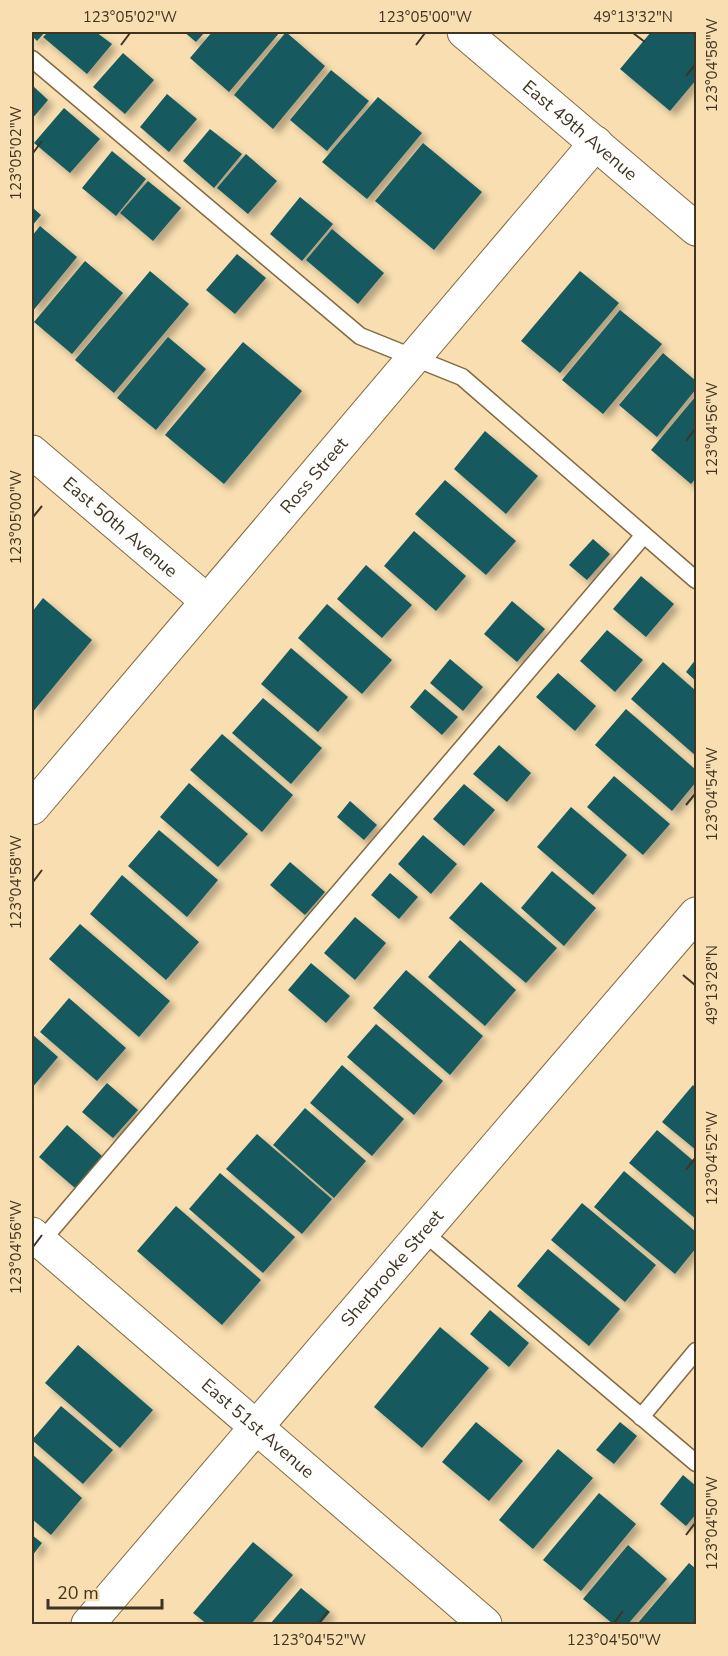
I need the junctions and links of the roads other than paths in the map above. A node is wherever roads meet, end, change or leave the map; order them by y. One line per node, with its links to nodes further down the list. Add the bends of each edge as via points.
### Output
1 (464, 32): 3 (street, East 49th Avenue)
2 (32, 59): 5 (lane, via 360,336)
3 (596, 143): 4 (street, East 49th Avenue); 5 (street, Ross Street)
4 (696, 229)
5 (413, 357): 7 (lane, via 462,377); 9 (street, Ross Street)
6 (32, 452): 9 (street, East 50th Avenue)
7 (644, 535): 8 (lane); 13 (lane)
8 (696, 580)
9 (207, 601): 10 (street, Ross Street)
10 (32, 808)
11 (696, 914): 12 (street, Sherbrooke Street)
12 (422, 1231): 15 (lane); 16 (street, Sherbrooke Street)
13 (34, 1243): 16 (street, East 51st Avenue)
14 (696, 1351): 15 (lane)
15 (641, 1416): 17 (lane)
16 (256, 1428): 18 (street, Sherbrooke Street); 19 (street, East 51st Avenue)
17 (696, 1463)
18 (88, 1624)
19 (485, 1624)

